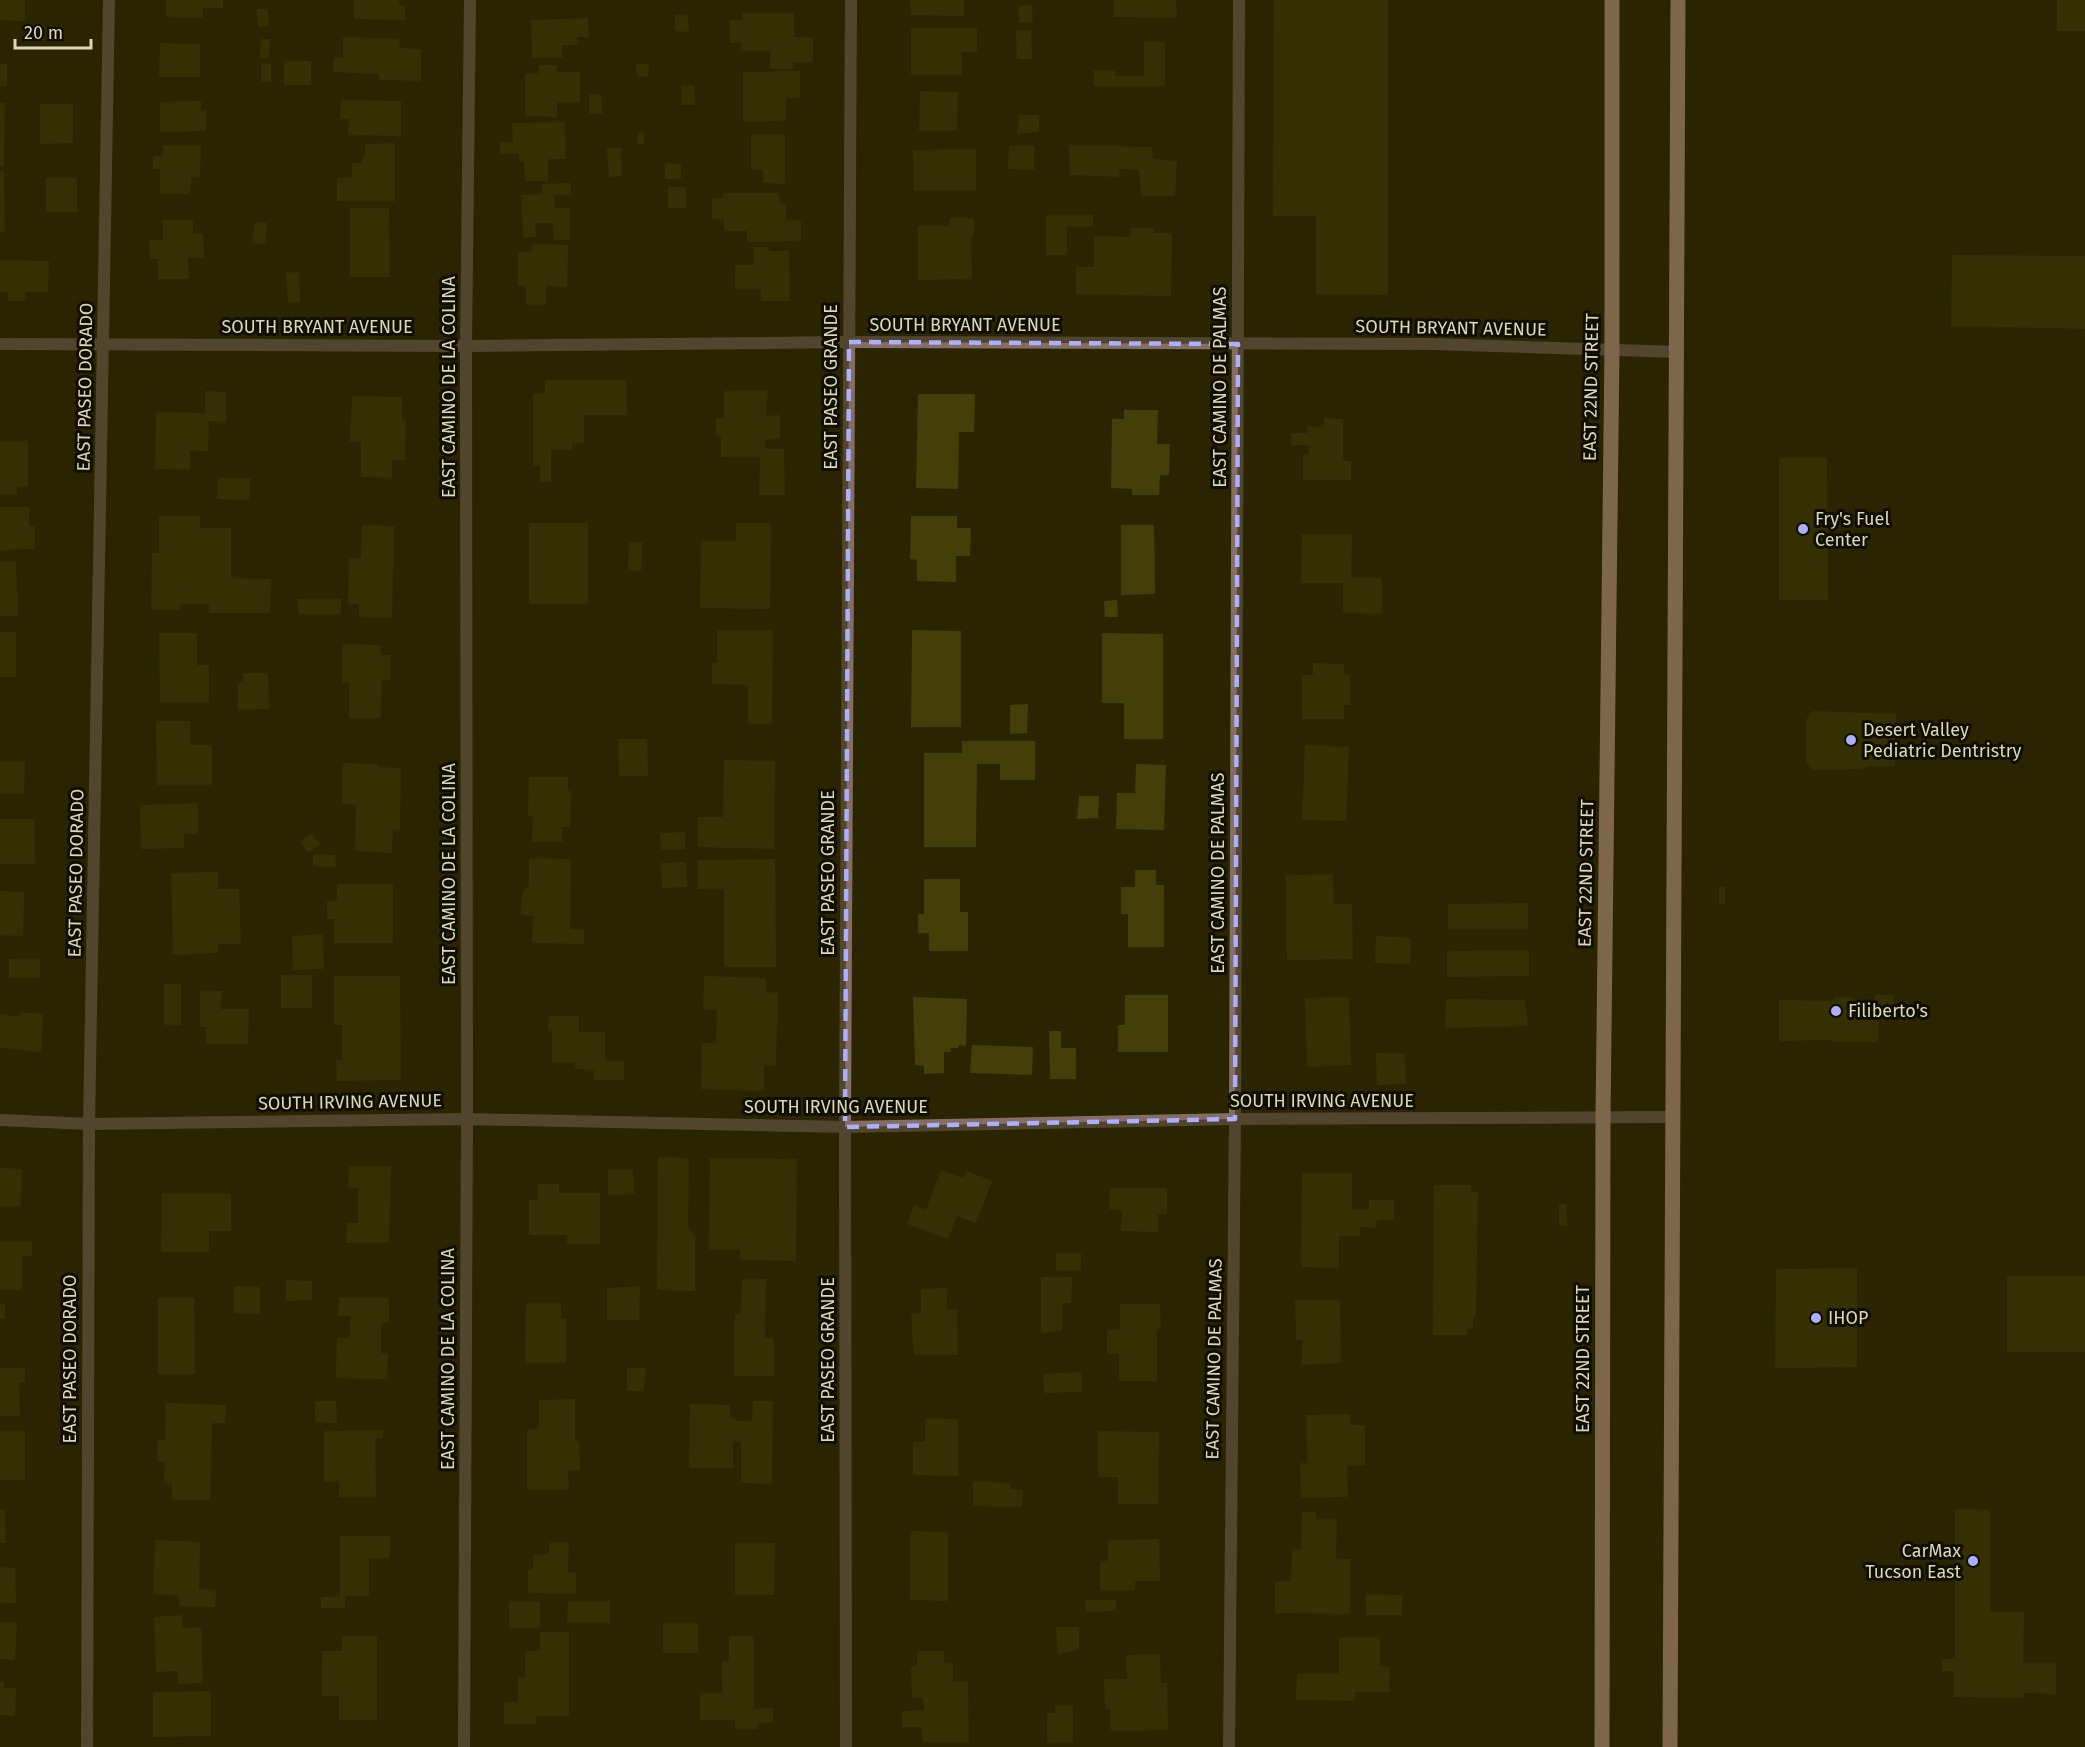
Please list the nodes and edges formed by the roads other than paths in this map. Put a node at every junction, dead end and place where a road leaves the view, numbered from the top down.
1 (109, 0) edge
2 (470, 0) edge
3 (851, 0) edge
4 (1239, 0) edge
5 (1612, 0) edge
6 (1678, 0) edge
7 (849, 342) junction
8 (0, 345) edge
9 (104, 345) junction
10 (1238, 345) junction
11 (466, 346) junction
12 (1612, 349) junction
13 (1677, 352) junction
14 (1603, 1117) junction
15 (1672, 1117) junction
16 (467, 1119) junction
17 (1235, 1119) junction
18 (0, 1120) edge
19 (89, 1124) junction
20 (845, 1127) junction
21 (87, 1747) edge
22 (464, 1747) edge
23 (846, 1747) edge
24 (1229, 1747) edge
25 (1602, 1747) edge
26 (1670, 1747) edge

1 - 9 street, EAST PASEO DORADO
2 - 11 street, EAST CAMINO DE LA COLINA
3 - 7 street, EAST PASEO GRANDE
4 - 10 street, EAST CAMINO DE PALMAS
5 - 12 main road, EAST 22ND STREET
6 - 13 main road
7 - 10 street, SOUTH BRYANT AVENUE
7 - 11 street, SOUTH BRYANT AVENUE
7 - 20 street, EAST PASEO GRANDE
8 - 9 street, SOUTH BRYANT AVENUE
9 - 11 street, SOUTH BRYANT AVENUE
9 - 19 street, EAST PASEO DORADO
10 - 12 street, SOUTH BRYANT AVENUE
10 - 17 street, EAST CAMINO DE PALMAS
11 - 16 street, EAST CAMINO DE LA COLINA
12 - 13 street, SOUTH BRYANT AVENUE
12 - 14 main road, EAST 22ND STREET
13 - 15 main road
14 - 15 street, SOUTH IRVING AVENUE
14 - 17 street, SOUTH IRVING AVENUE
14 - 25 main road, EAST 22ND STREET
15 - 26 main road
16 - 19 street, SOUTH IRVING AVENUE
16 - 20 street, SOUTH IRVING AVENUE
16 - 22 street, EAST CAMINO DE LA COLINA
17 - 20 street, SOUTH IRVING AVENUE
17 - 24 street, EAST CAMINO DE PALMAS
18 - 19 street, SOUTH IRVING AVENUE
19 - 21 street, EAST PASEO DORADO
20 - 23 street, EAST PASEO GRANDE

